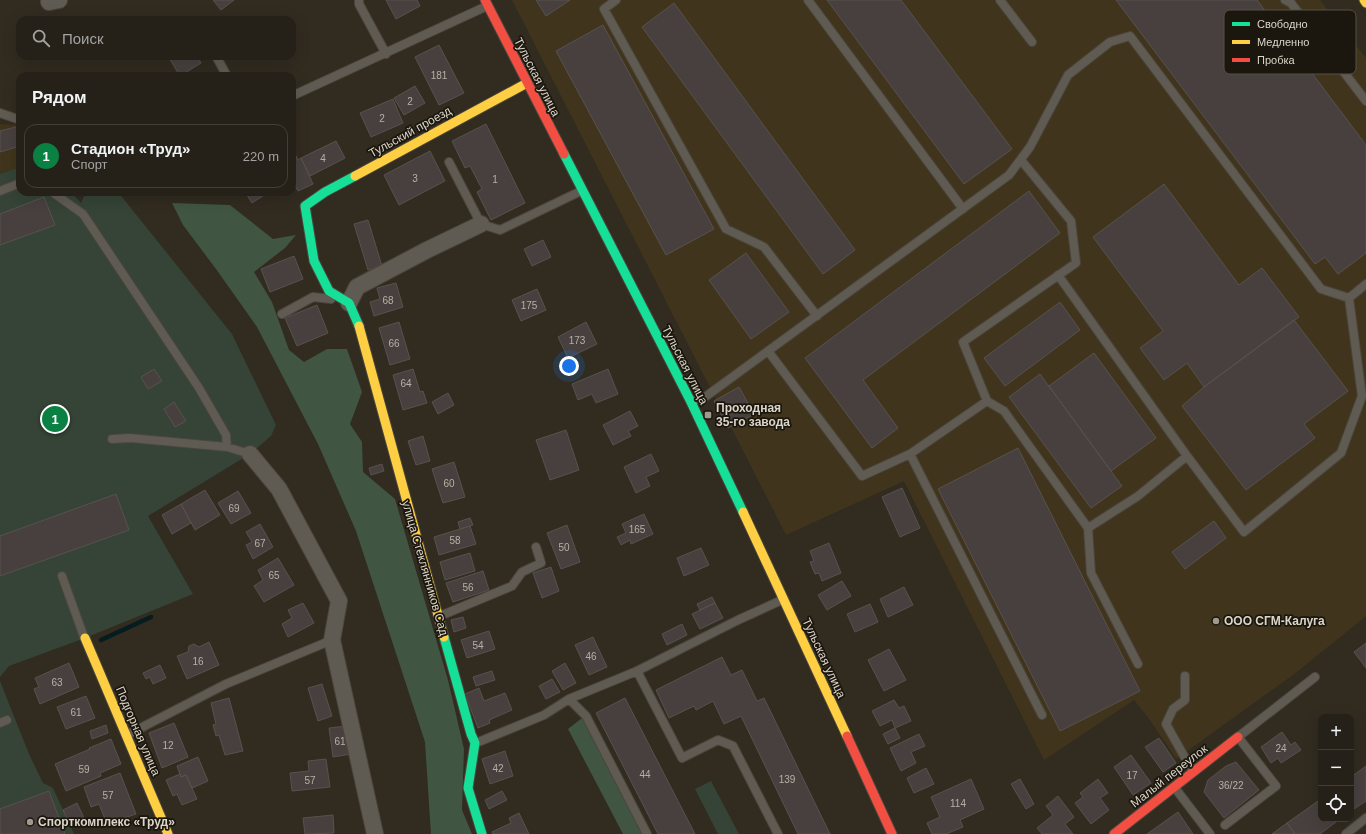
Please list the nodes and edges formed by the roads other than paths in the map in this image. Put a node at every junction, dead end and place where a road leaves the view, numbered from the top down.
1 (359, 0) edge
2 (616, 0) edge
3 (808, 0) edge
4 (1000, 0) edge
5 (1285, 0) edge
6 (1364, 0) edge
7 (486, 3) edge
8 (1366, 3) edge
9 (1296, 10) edge
10 (1032, 42) dead end
11 (386, 54) junction
12 (218, 60) edge
13 (226, 72) edge
14 (1345, 74) edge
15 (527, 83) junction
16 (296, 94) edge
17 (1366, 101) edge
18 (0, 113) edge
19 (16, 119) edge
20 (1021, 160) junction
21 (449, 162) dead end
22 (16, 185) edge
23 (0, 191) edge
24 (582, 191) junction
25 (58, 196) edge
26 (963, 209) junction
27 (481, 224) junction
28 (1058, 275) junction
29 (1366, 284) edge
30 (1349, 298) junction
31 (349, 302) junction
32 (282, 314) dead end
33 (817, 316) junction
34 (768, 351) junction
35 (987, 401) junction
36 (690, 402) junction
37 (112, 439) dead end
38 (227, 447) junction
39 (250, 454) joint
40 (910, 454) junction
41 (1187, 456) junction
42 (1088, 528) junction
43 (536, 547) dead end
44 (62, 576) dead end
45 (784, 599) junction
46 (439, 617) junction
47 (85, 638) joint
48 (332, 640) junction
49 (1138, 664) dead end
50 (637, 671) junction
51 (1185, 676) dead end
52 (1315, 677) dead end
53 (569, 699) junction
54 (1042, 715) dead end
55 (127, 736) junction
56 (1238, 738) junction
57 (475, 743) junction
58 (1193, 773) junction
59 (1175, 787) junction
60 (1366, 818) edge
61 (1225, 825) dead end
62 (168, 834) edge
63 (375, 834) edge
64 (482, 834) edge
65 (647, 834) edge
66 (778, 834) edge
67 (892, 834) edge
68 (1114, 834) edge
69 (1210, 834) edge
70 (1346, 834) edge

1 - 11 lane
2 - 33 lane
3 - 26 lane
4 - 10 lane
5 - 9 lane
6 - 8 street
7 - 11 lane
7 - 15 street, Тульская улица
11 - 16 lane
12 - 13 lane
14 - 17 lane
15 - 24 street, Тульская улица
15 - 31 street, Тульский проезд
18 - 19 lane
20 - 26 lane
20 - 28 lane
20 - 30 lane
21 - 27 lane
22 - 23 lane
24 - 27 lane
24 - 36 street, Тульская улица
25 - 38 lane
26 - 33 lane
27 - 31 street
28 - 35 lane
28 - 41 lane
29 - 30 lane
30 - 41 lane
31 - 32 lane
31 - 46 street, улица Стеклянников Сад
33 - 34 lane
34 - 36 lane
34 - 40 lane
35 - 40 lane
35 - 42 lane
36 - 45 street, Тульская улица
37 - 38 lane
38 - 39 lane
39 - 48 street
40 - 54 lane
41 - 42 lane
42 - 49 lane
43 - 46 lane
44 - 47 lane
45 - 50 lane
45 - 67 street, Тульская улица
46 - 57 street, улица Стеклянников Сад
47 - 55 street, Подгорная улица
48 - 55 lane
48 - 63 street
50 - 53 lane
50 - 66 lane
51 - 58 lane
52 - 56 lane
53 - 57 lane
53 - 65 lane
55 - 62 street, Подгорная улица
56 - 58 street, Малый переулок
56 - 61 lane
57 - 64 street, улица Стеклянников Сад
58 - 59 street, Малый переулок
59 - 68 street, Малый переулок
59 - 69 lane
60 - 70 lane

